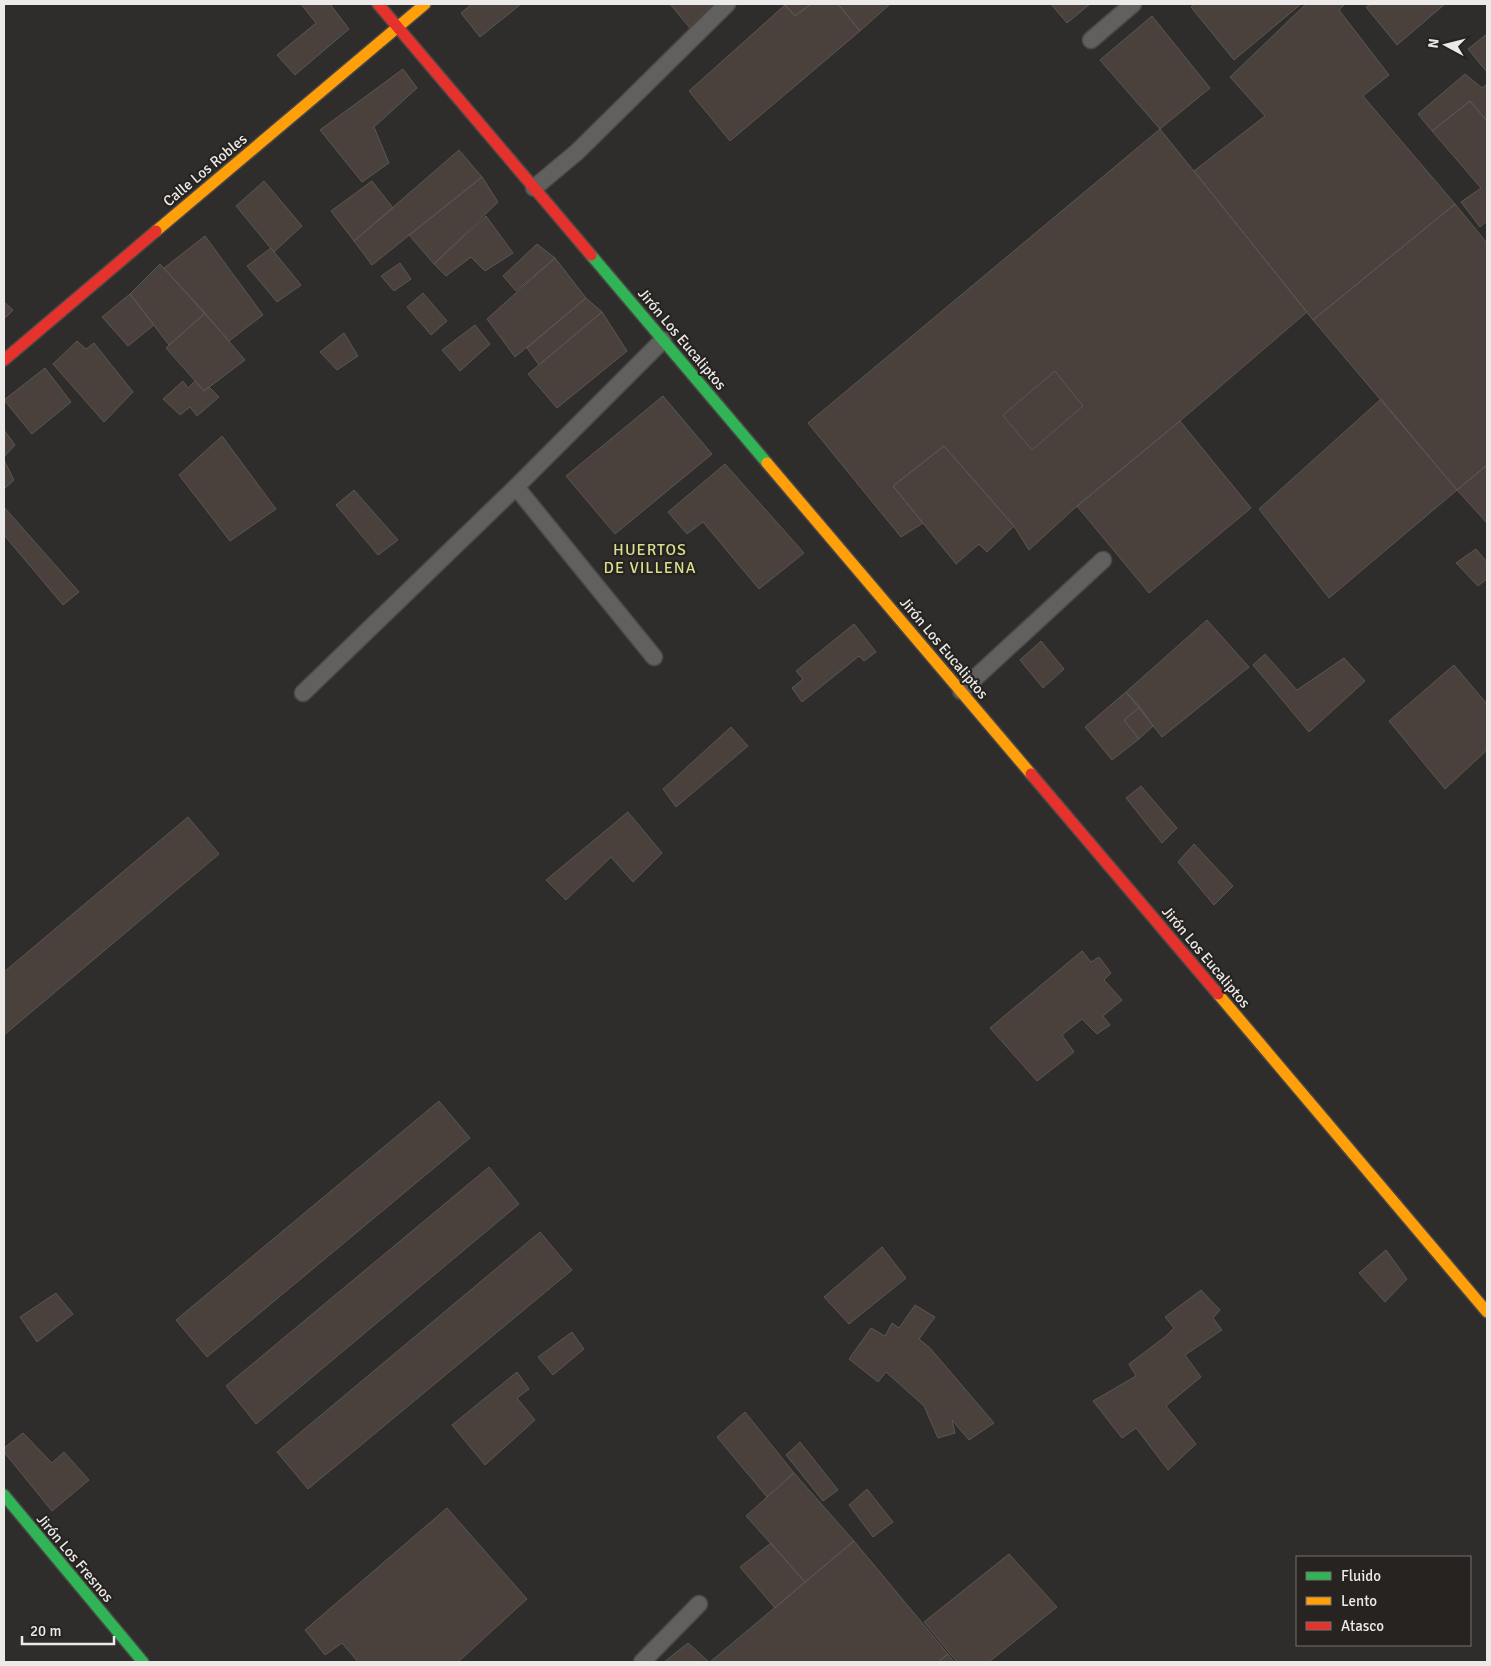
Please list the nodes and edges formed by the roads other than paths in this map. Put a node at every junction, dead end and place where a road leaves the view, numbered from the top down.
1 (378, 4) edge
2 (425, 4) edge
3 (727, 4) edge
4 (1133, 4) edge
5 (398, 27) junction
6 (1091, 40) dead end
7 (534, 188) junction
8 (663, 340) junction
9 (4, 360) edge
10 (516, 487) junction
11 (1103, 560) dead end
12 (654, 657) dead end
13 (961, 691) junction
14 (303, 693) dead end
15 (1487, 1312) edge
16 (4, 1495) edge
17 (699, 1604) dead end
18 (143, 1662) edge
19 (642, 1662) edge

1 - 5 street, Jirón Los Eucaliptos
2 - 5 street, Calle Los Robles
3 - 7 lane
4 - 6 lane
5 - 7 street, Jirón Los Eucaliptos
5 - 9 street, Calle Los Robles
7 - 8 street, Jirón Los Eucaliptos
8 - 10 lane
8 - 13 street, Jirón Los Eucaliptos
10 - 12 lane
10 - 14 lane
11 - 13 lane
13 - 15 street, Jirón Los Eucaliptos
16 - 18 street, Jirón Los Fresnos
17 - 19 lane

